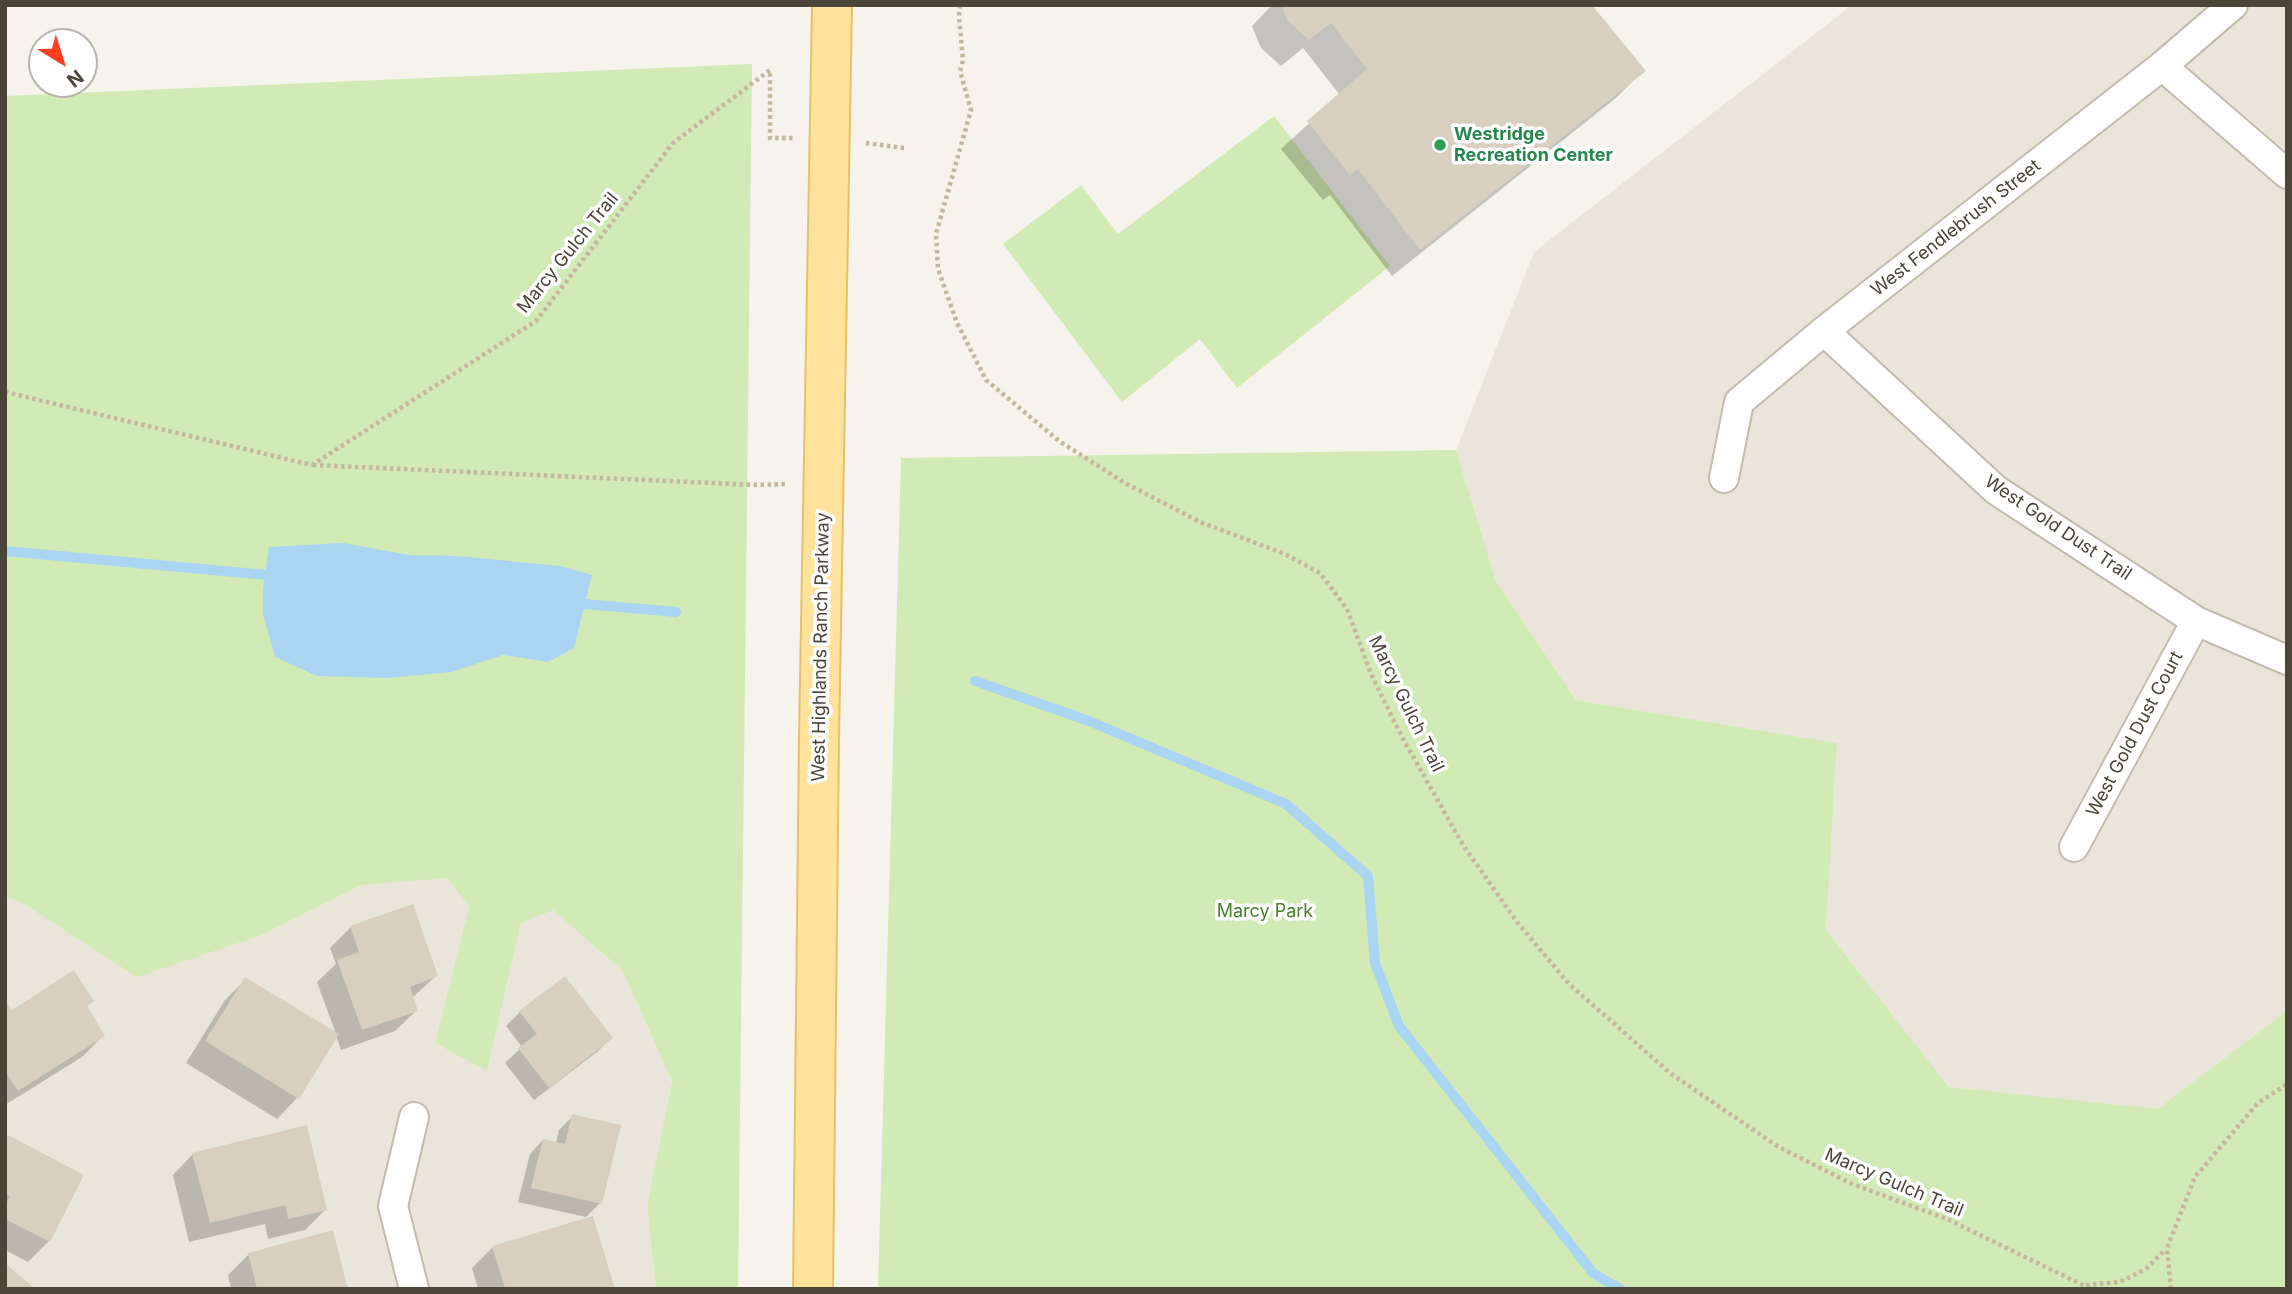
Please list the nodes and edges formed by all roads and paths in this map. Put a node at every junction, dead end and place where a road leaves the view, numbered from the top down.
1 (832, 5) edge
2 (960, 5) edge
3 (2234, 5) edge
4 (2162, 66) junction
5 (754, 79) dead end
6 (2287, 174) edge
7 (1824, 331) junction
8 (5, 392) edge
9 (312, 466) junction
10 (1724, 478) dead end
11 (824, 482) junction
12 (2196, 621) junction
13 (2287, 660) edge
14 (2074, 847) dead end
15 (2287, 1084) edge
16 (414, 1117) dead end
17 (2167, 1248) junction
18 (2089, 1287) edge
19 (414, 1289) edge
20 (813, 1289) edge
21 (2171, 1289) edge

1 - 11 main road, West Highlands Ranch Parkway
2 - 18 path, Marcy Gulch Trail
3 - 4 street, West Fendlebrush Street
4 - 6 street
4 - 7 street, West Fendlebrush Street
5 - 9 path, Marcy Gulch Trail
7 - 10 street, West Fendlebrush Street
7 - 12 street, West Gold Dust Trail
8 - 9 path
9 - 11 path
11 - 20 main road, West Highlands Ranch Parkway
12 - 13 street, West Gold Dust Trail
12 - 14 street, West Gold Dust Court
15 - 17 path
16 - 19 street
17 - 18 path
17 - 21 path

